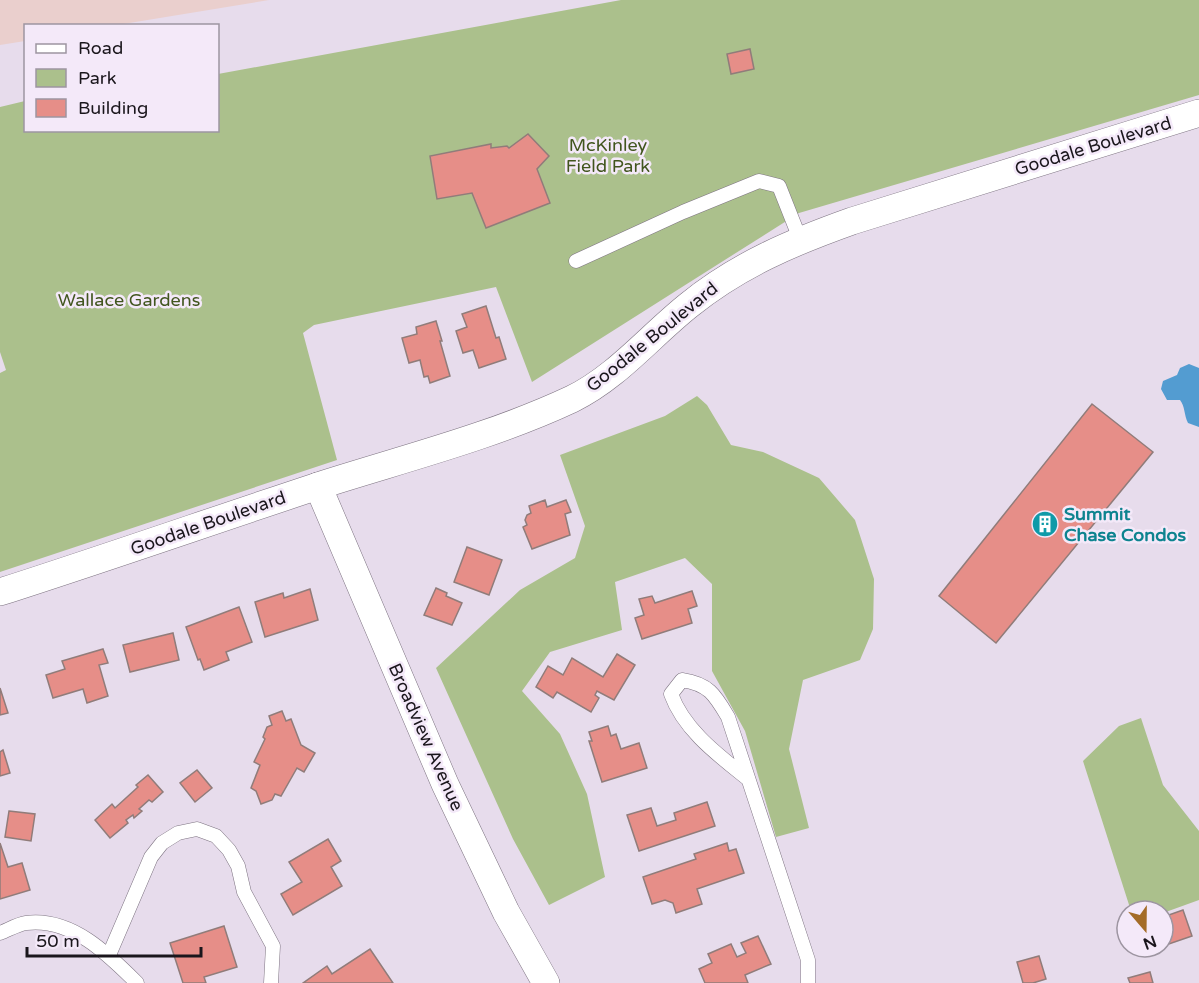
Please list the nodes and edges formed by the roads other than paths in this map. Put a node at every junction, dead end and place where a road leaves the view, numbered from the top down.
1 (1199, 113) edge
2 (800, 239) junction
3 (576, 261) dead end
4 (318, 486) junction
5 (0, 592) edge
6 (748, 779) junction
7 (0, 933) edge
8 (109, 955) junction
9 (137, 983) edge
10 (271, 983) edge
11 (546, 983) edge
12 (808, 983) edge

1 - 2 street, Goodale Boulevard
2 - 3 lane
2 - 4 street, Goodale Boulevard
4 - 5 street, Goodale Boulevard
4 - 11 street, Broadview Avenue
6 - 6 lane
6 - 12 lane
7 - 8 lane
8 - 9 lane
8 - 10 lane

